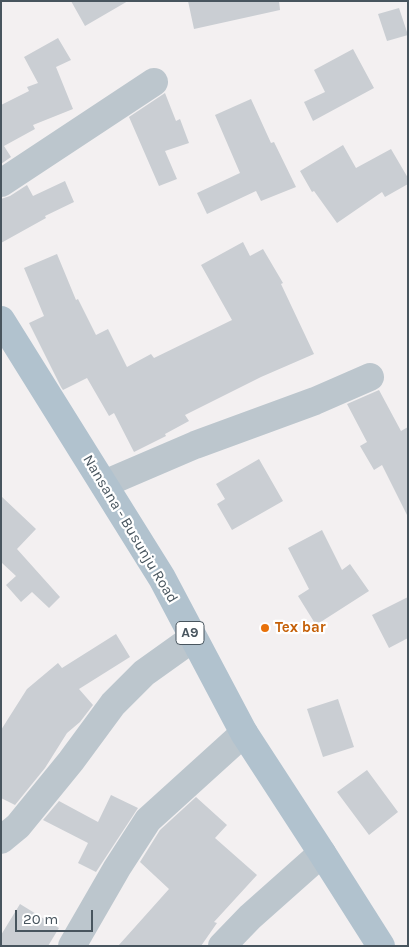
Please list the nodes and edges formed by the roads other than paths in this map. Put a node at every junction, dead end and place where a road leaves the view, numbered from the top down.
1 (154, 82) dead end
2 (1, 183) edge
3 (1, 320) edge
4 (370, 377) dead end
5 (104, 484) junction
6 (193, 638) junction
7 (244, 733) junction
8 (1, 840) edge
9 (322, 853) junction
10 (72, 946) edge
11 (222, 946) edge
12 (381, 946) edge

1 - 2 street
3 - 5 main road, Nansana - Busunju Road / A9
4 - 5 street
5 - 6 main road, Nansana - Busunju Road / A9
6 - 7 main road, Nansana - Busunju Road / A9
6 - 8 street
7 - 9 main road, Nansana - Busunju Road / A9
7 - 10 street
9 - 11 street
9 - 12 main road, Nansana - Busunju Road / A9

